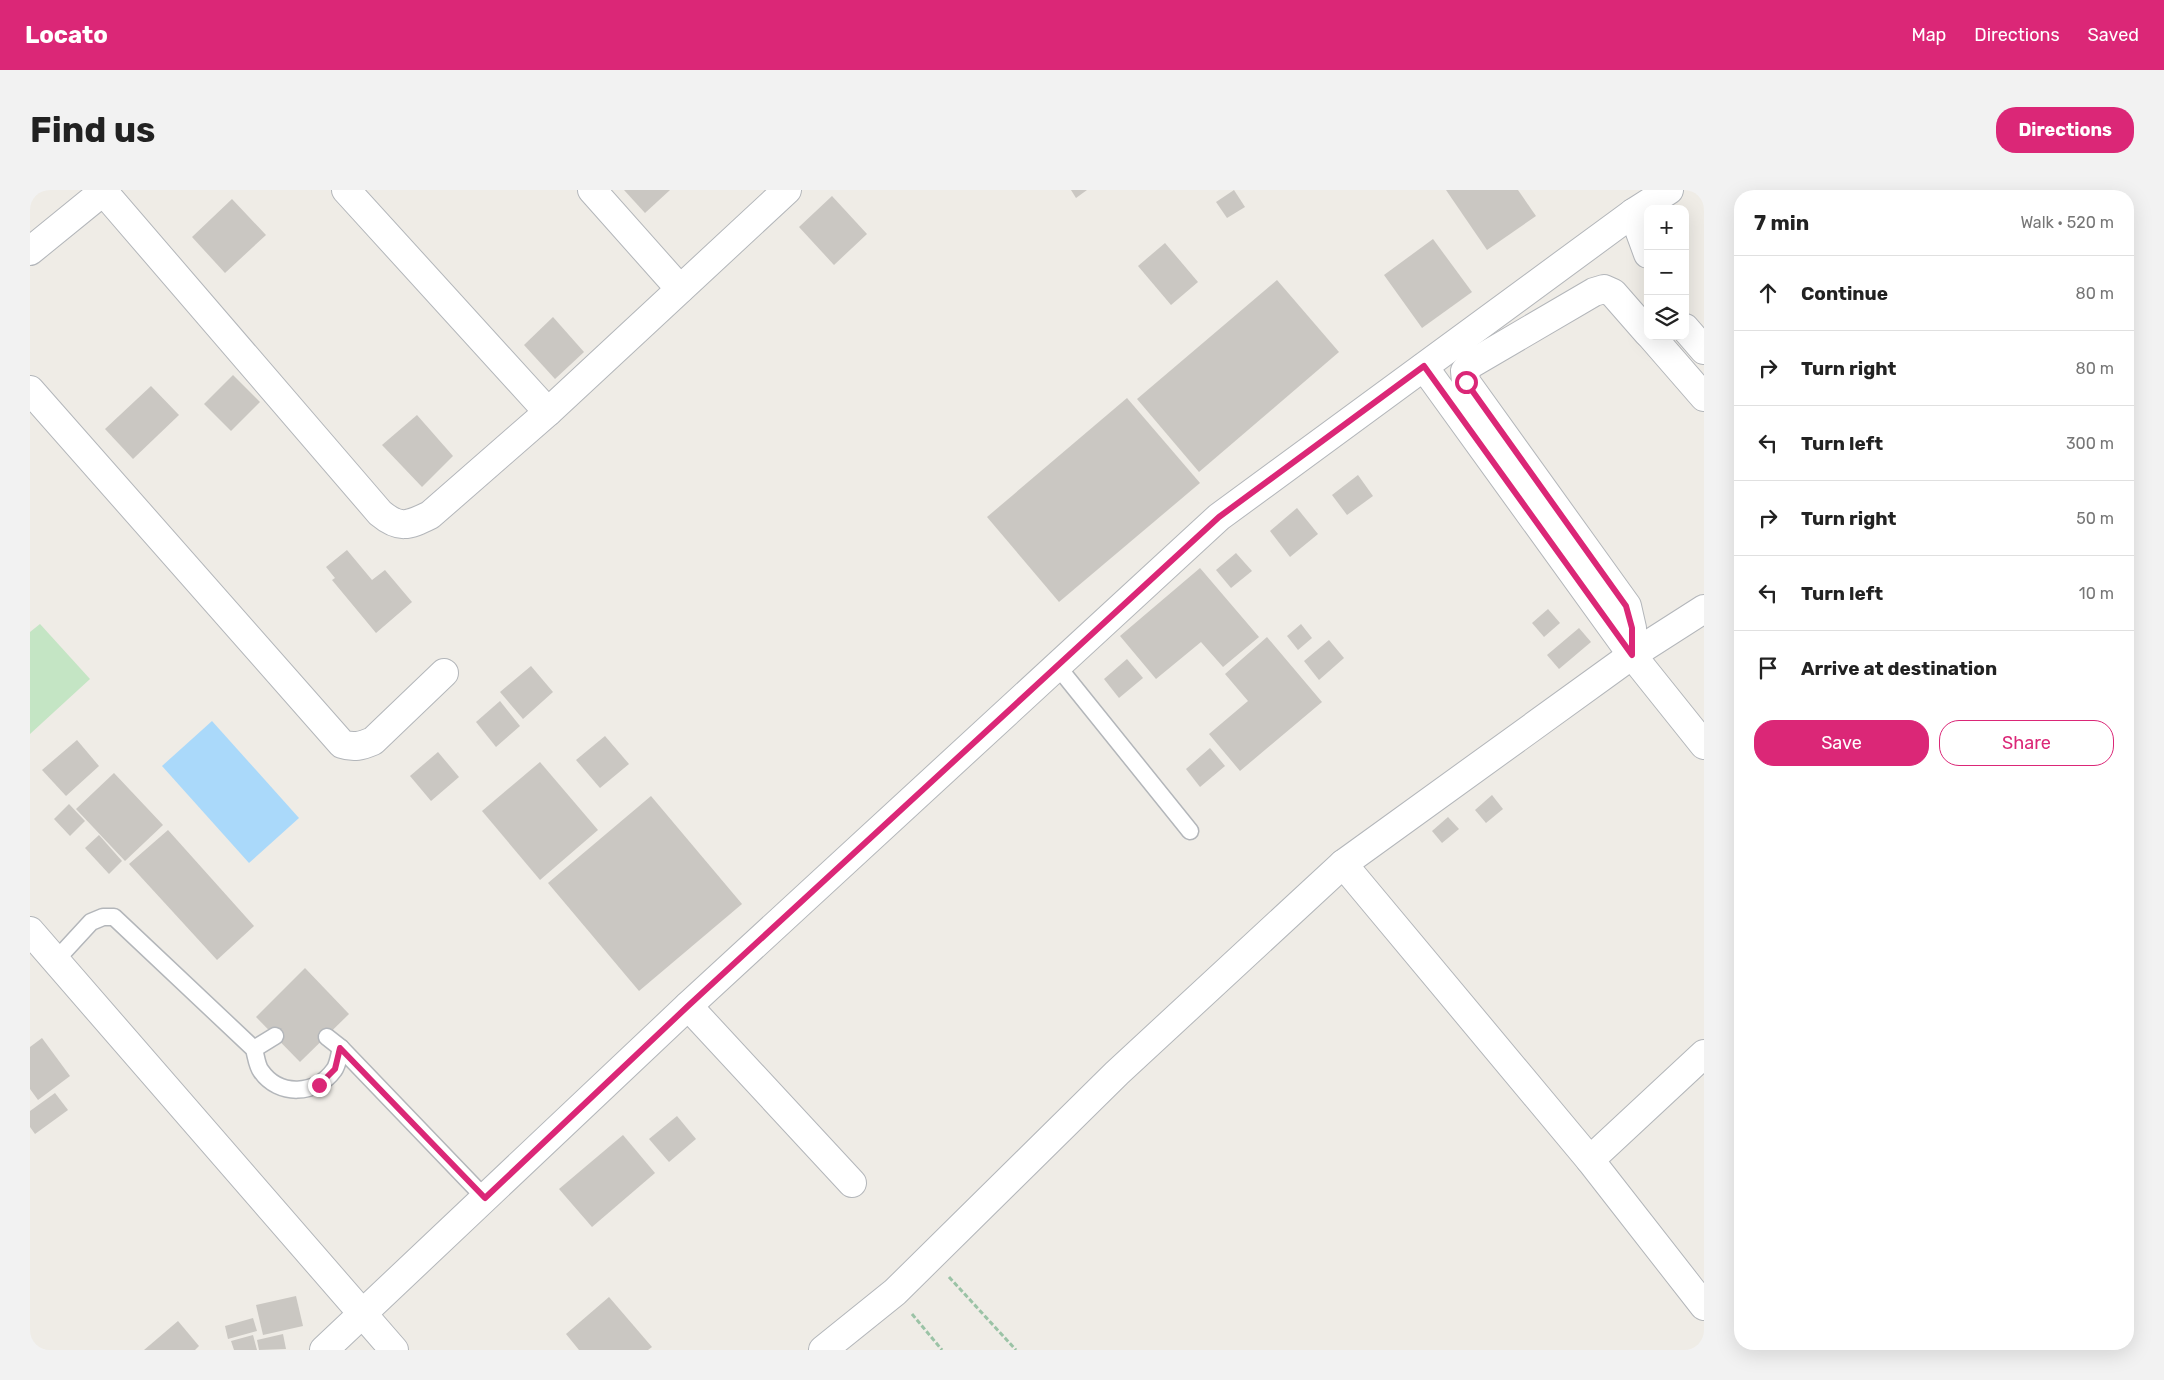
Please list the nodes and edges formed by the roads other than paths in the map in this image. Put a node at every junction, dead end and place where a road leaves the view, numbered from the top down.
1 (346, 190) edge
2 (592, 190) edge
3 (787, 190) edge
4 (1670, 190) edge
5 (104, 191) edge
6 (1633, 213) junction
7 (1647, 250) edge
8 (30, 251) edge
9 (680, 289) junction
10 (1644, 328) edge
11 (1689, 333) edge
12 (1654, 340) edge
13 (1704, 350) edge
14 (1424, 366) junction
15 (30, 390) edge
16 (1704, 397) edge
17 (548, 412) junction
18 (1704, 609) edge
19 (1632, 655) junction
20 (1058, 666) junction
21 (444, 673) dead end
22 (1704, 745) edge
23 (1190, 830) dead end
24 (1343, 864) junction
25 (30, 930) edge
26 (56, 960) junction
27 (688, 1006) junction
28 (274, 1036) dead end
29 (327, 1037) dead end
30 (340, 1048) junction
31 (254, 1049) junction
32 (1704, 1054) edge
33 (1590, 1160) junction
34 (852, 1183) dead end
35 (485, 1198) junction
36 (1704, 1306) edge
37 (363, 1314) junction
38 (324, 1350) edge
39 (394, 1350) edge
40 (823, 1350) edge

1 - 17 street
2 - 9 street
3 - 9 street
4 - 6 street
5 - 8 street
5 - 17 street
6 - 7 street
6 - 14 street
9 - 17 street
10 - 19 street
11 - 13 street
12 - 16 street
14 - 19 street
14 - 20 street
15 - 21 street
18 - 19 street
19 - 22 street
19 - 24 street
20 - 23 lane
20 - 27 street
24 - 33 street
24 - 40 street
25 - 26 street
26 - 31 lane
26 - 37 street
27 - 34 street
27 - 35 street
28 - 31 lane
29 - 30 lane
30 - 31 lane
30 - 35 lane
32 - 33 street
33 - 36 street
35 - 37 street
37 - 38 street
37 - 39 street

